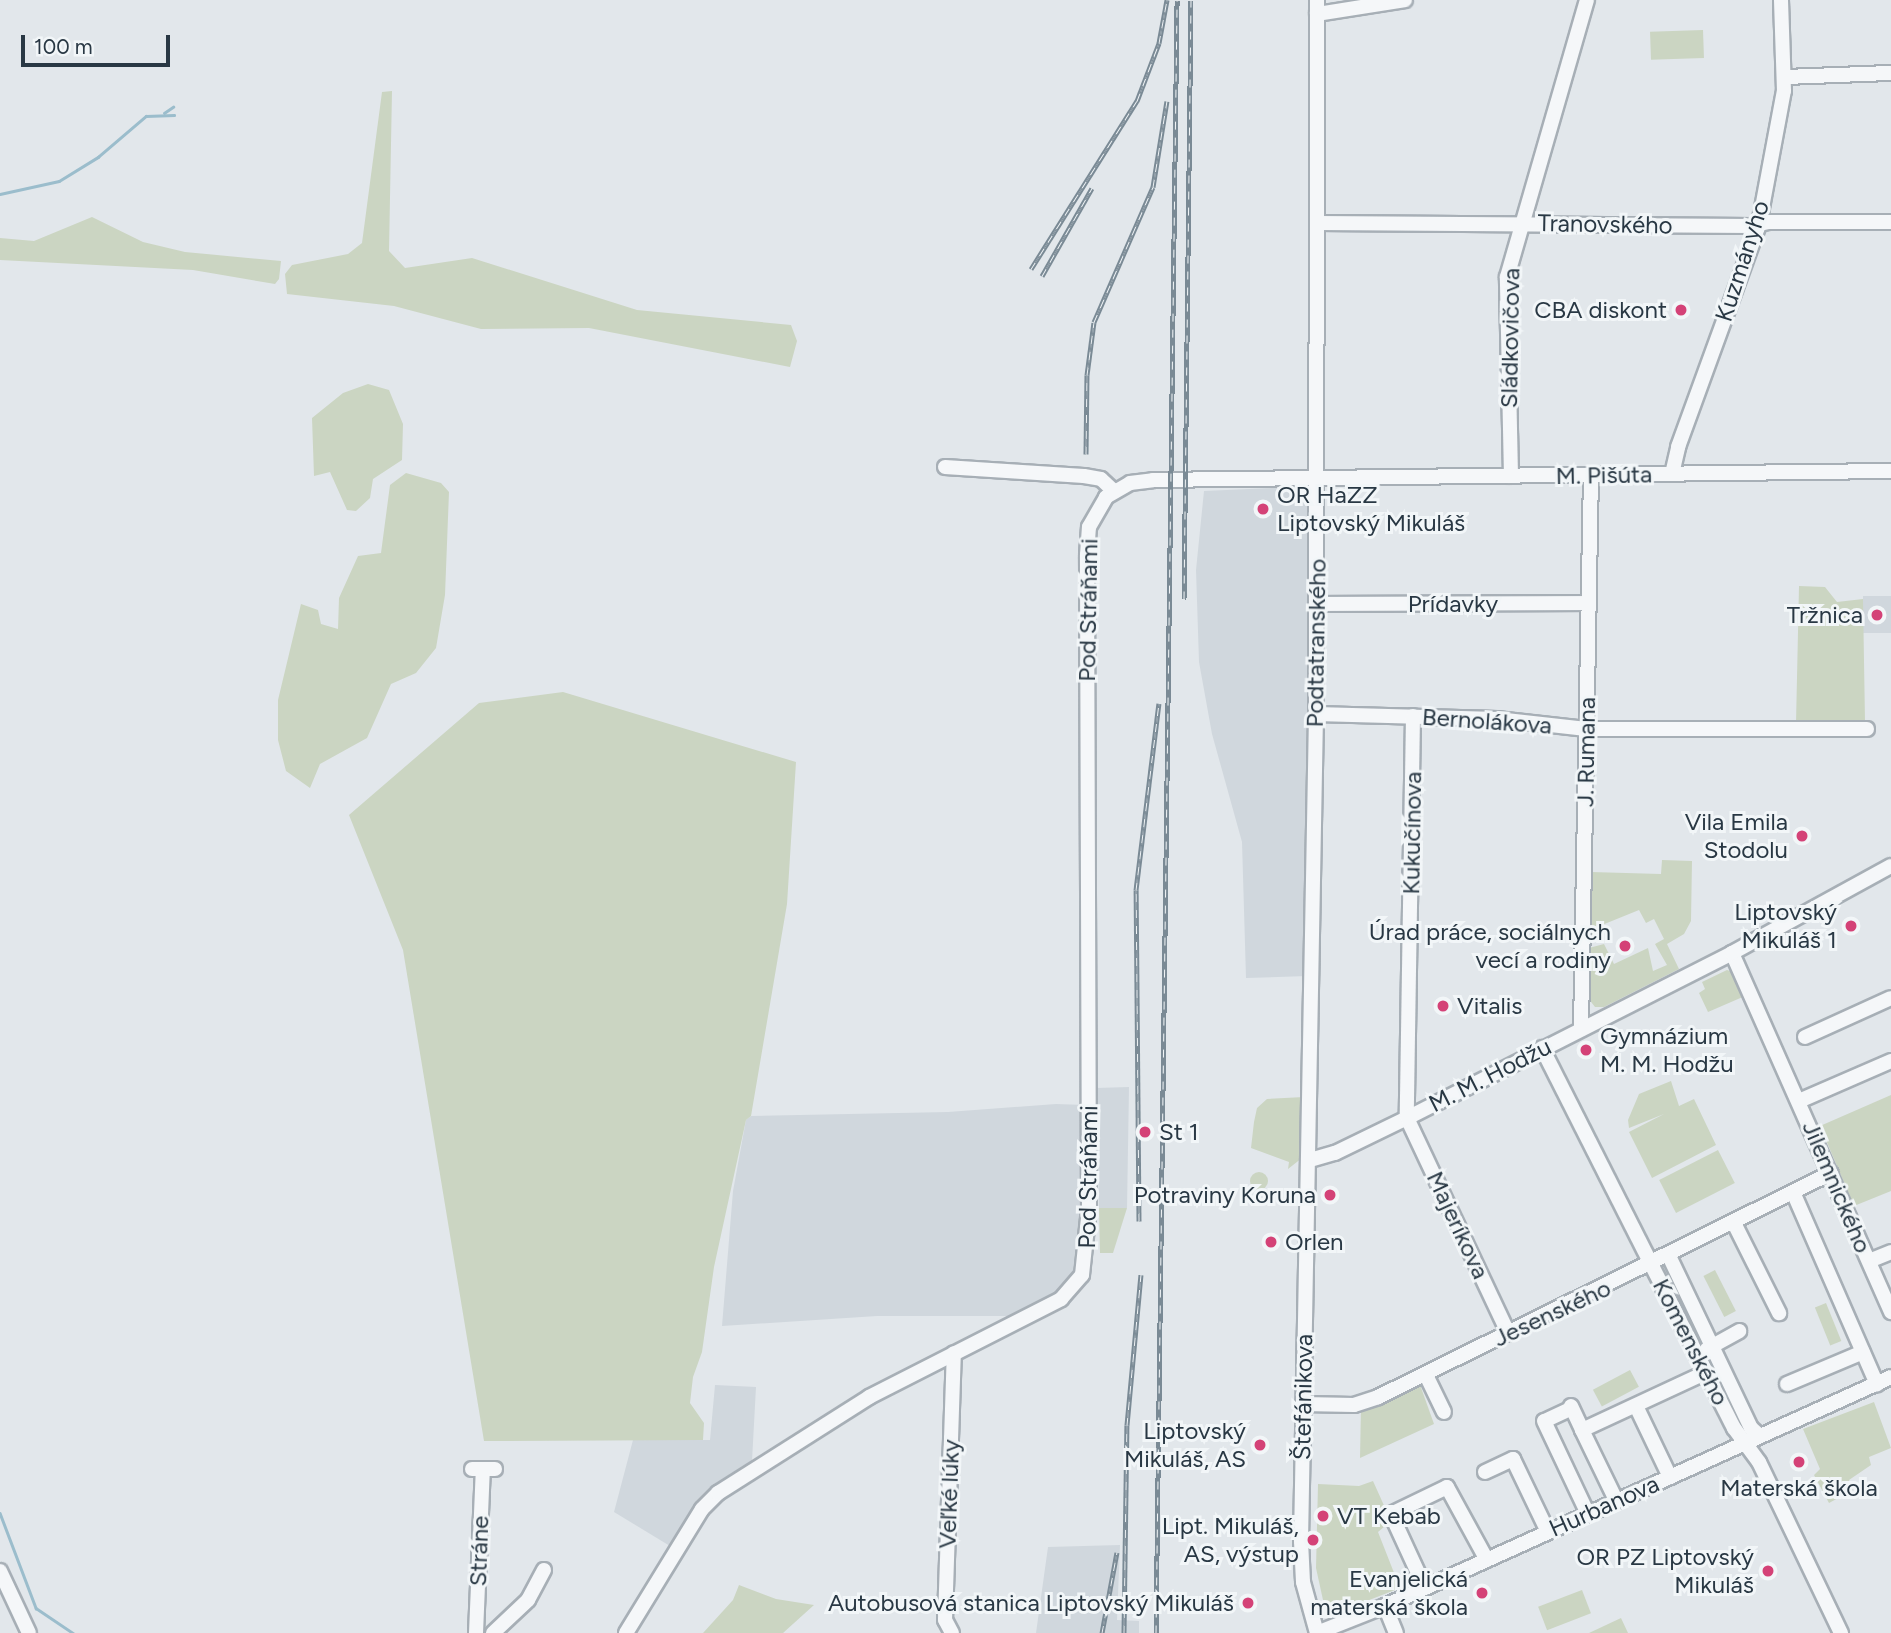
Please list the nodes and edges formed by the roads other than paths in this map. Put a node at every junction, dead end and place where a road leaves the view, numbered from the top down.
1 (1405, 0) edge
2 (1587, 0) edge
3 (1781, 0) edge
4 (1317, 7) edge
5 (1891, 73) edge
6 (1785, 77) junction
7 (1522, 222) junction
8 (1891, 222) edge
9 (1318, 223) junction
10 (1759, 224) junction
11 (945, 467) dead end
12 (1891, 471) edge
13 (1672, 474) junction
14 (1591, 475) junction
15 (1511, 476) junction
16 (1318, 478) junction
17 (1114, 491) junction
18 (1589, 603) junction
19 (1317, 604) junction
20 (1315, 714) junction
21 (1413, 716) junction
22 (1586, 729) junction
23 (1867, 729) dead end
24 (1891, 866) edge
25 (1732, 953) junction
26 (1891, 998) edge
27 (1581, 1029) junction
28 (1805, 1037) dead end
29 (1542, 1048) junction
30 (1891, 1060) edge
31 (1799, 1101) junction
32 (1407, 1118) junction
33 (1310, 1160) junction
34 (1830, 1173) junction
35 (1793, 1192) junction
36 (1734, 1223) junction
37 (1891, 1252) edge
38 (1669, 1256) junction
39 (1869, 1261) junction
40 (1651, 1265) junction
41 (1891, 1312) edge
42 (1779, 1313) dead end
43 (1740, 1331) dead end
44 (1508, 1333) junction
45 (1714, 1345) junction
46 (1863, 1352) junction
47 (954, 1353) junction
48 (1697, 1353) junction
49 (1707, 1373) junction
50 (1426, 1375) junction
51 (1884, 1381) edge
52 (1787, 1384) dead end
53 (1303, 1404) junction
54 (1636, 1406) junction
55 (1444, 1412) dead end
56 (1582, 1430) junction
57 (1753, 1438) junction
58 (483, 1469) dead end
59 (1485, 1472) dead end
60 (1670, 1477) junction
61 (1616, 1500) junction
62 (1588, 1514) junction
63 (1548, 1532) junction
64 (1487, 1560) junction
65 (0, 1570) edge
66 (544, 1570) dead end
67 (1425, 1588) junction
68 (1385, 1606) junction
69 (29, 1633) edge
70 (476, 1633) edge
71 (493, 1633) edge
72 (626, 1633) edge
73 (953, 1633) edge
74 (1317, 1633) edge
75 (1396, 1633) edge
76 (1841, 1633) edge

1 - 4 street
2 - 7 street, Sládkovičova
3 - 6 street, Kuzmányho
4 - 9 street, Podtatranského
5 - 6 street
6 - 10 street, Kuzmányho
7 - 9 street, Tranovského
7 - 10 street, Tranovského
7 - 15 street, Sládkovičova
8 - 10 street, Tranovského
9 - 16 street, Podtatranského
10 - 13 street, Kuzmányho
11 - 17 street
12 - 13 street, M. Pišúta
13 - 14 street, M. Pišúta
14 - 15 street, M. Pišúta
14 - 18 street, J. Rumana
15 - 16 street, M. Pišúta
16 - 17 street
16 - 19 street, Podtatranského
17 - 47 street, Pod Stráňami
18 - 19 street, Prídavky
18 - 22 street, J. Rumana
19 - 20 street, Podtatranského
20 - 21 street, Bernolákova
20 - 33 street, Podtatranského
21 - 22 street, Bernolákova
21 - 32 street, Kukučínova
22 - 23 street, Bernolákova
22 - 27 street, J. Rumana
24 - 25 street, M. M. Hodžu
25 - 27 street, M. M. Hodžu
25 - 31 street, Jilemnického
26 - 28 street
27 - 29 street, M. M. Hodžu
29 - 32 street, M. M. Hodžu
29 - 40 street, Komenského
30 - 31 street, Jilemnického
31 - 34 street, Jilemnického
32 - 33 street, M. M. Hodžu
32 - 44 street, Majeríkova
33 - 53 street, Štefánikova
34 - 35 street, Jesenského
34 - 39 street, Jilemnického
35 - 36 street, Jesenského
35 - 46 street
36 - 38 street, Jesenského
36 - 42 street
37 - 39 street
38 - 40 street, Jesenského
38 - 45 street
39 - 41 street, Jilemnického
40 - 44 street, Jesenského
40 - 48 street, Komenského
43 - 45 street
44 - 50 street, Jesenského
45 - 48 street
45 - 57 street
46 - 51 street
46 - 52 street
47 - 72 street, Pod Stráňami
47 - 73 street, Veľké lúky
48 - 49 street, Komenského
49 - 54 street
49 - 57 street, Komenského
50 - 53 street, Jesenského
50 - 55 street
51 - 57 street, Hurbanova
53 - 74 street, Štefánikova
54 - 56 street
54 - 60 street
56 - 61 street
56 - 62 street
57 - 60 street, Hurbanova
57 - 76 street, Komenského
58 - 70 street, Stráne
59 - 63 street
60 - 61 street, Hurbanova
61 - 62 street, Hurbanova
62 - 63 street, Hurbanova
63 - 64 street, Hurbanova
64 - 67 street, Hurbanova
64 - 67 street
65 - 69 street
66 - 71 street, Stráne
67 - 68 street, Hurbanova
68 - 74 street, Hurbanova
68 - 75 street

